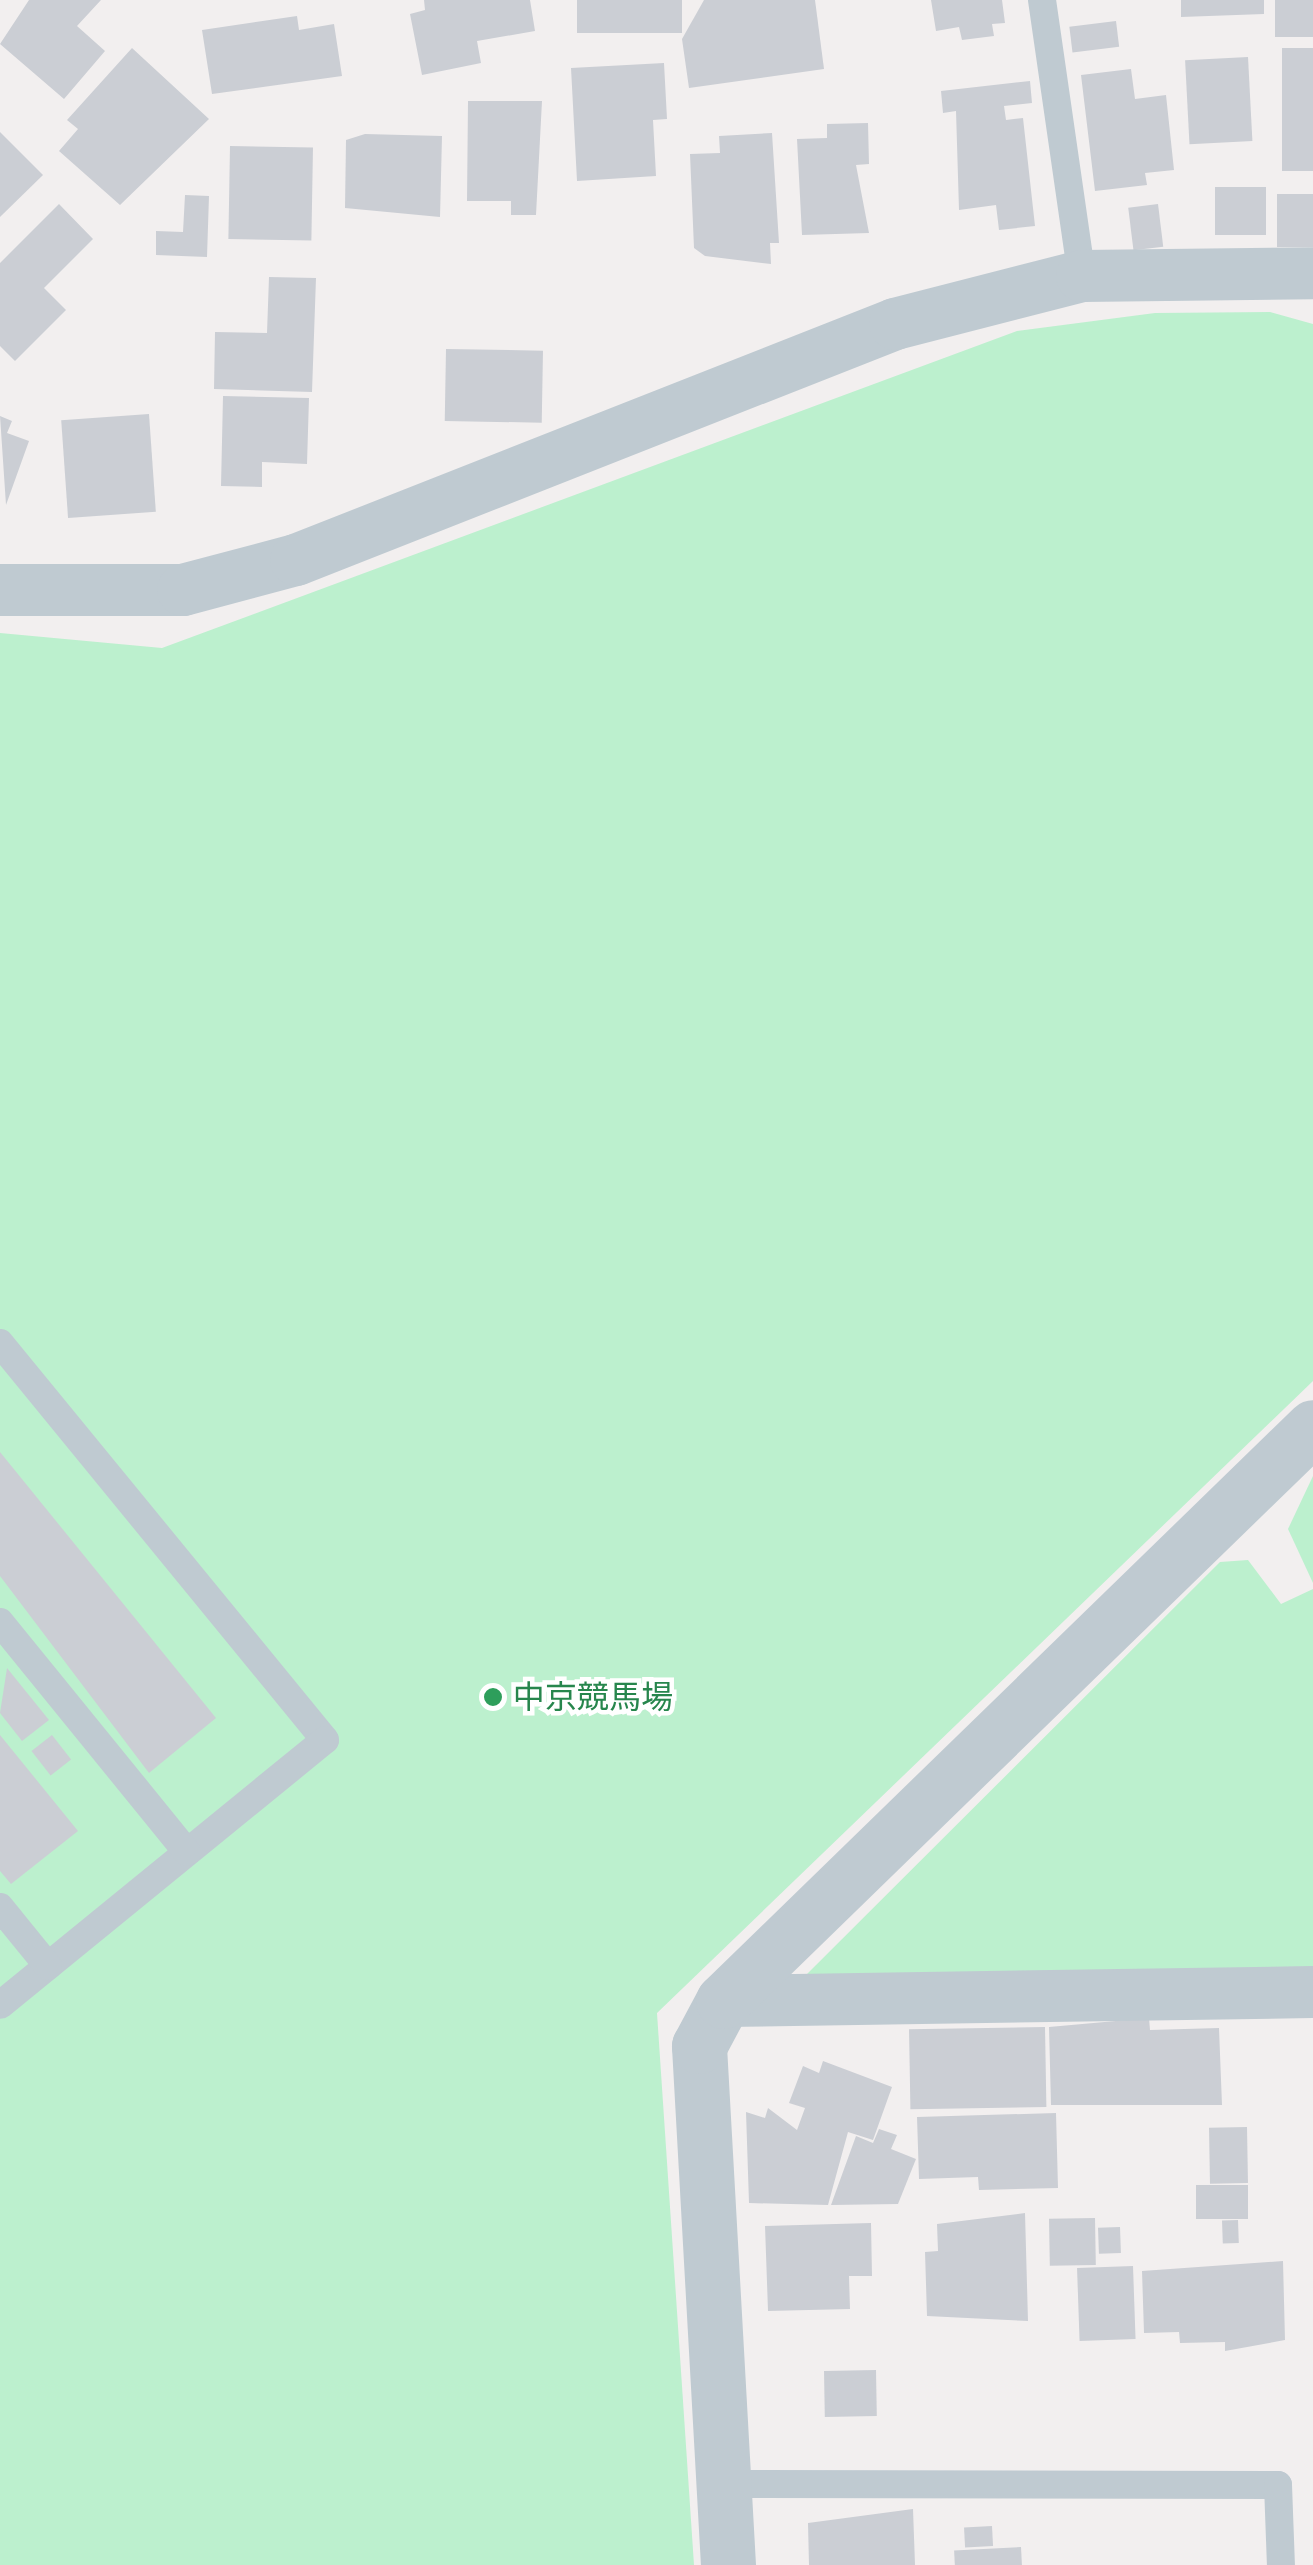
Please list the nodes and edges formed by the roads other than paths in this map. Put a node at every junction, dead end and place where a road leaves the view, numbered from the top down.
1 (1042, 0) edge
2 (1313, 273) edge
3 (1082, 276) junction
4 (0, 590) edge
5 (0, 1343) edge
6 (1313, 1427) edge
7 (0, 1622) edge
8 (187, 1852) junction
9 (0, 1907) edge
10 (48, 1966) junction
11 (1313, 1992) edge
12 (723, 2001) junction
13 (0, 2005) edge
14 (722, 2484) junction
15 (728, 2565) edge
16 (1280, 2565) edge

1 - 3 lane
2 - 3 street
3 - 4 street
5 - 8 lane
6 - 12 street
7 - 8 lane
8 - 10 lane
9 - 10 lane
10 - 13 lane
11 - 12 street
12 - 14 street
14 - 15 street
14 - 16 lane

